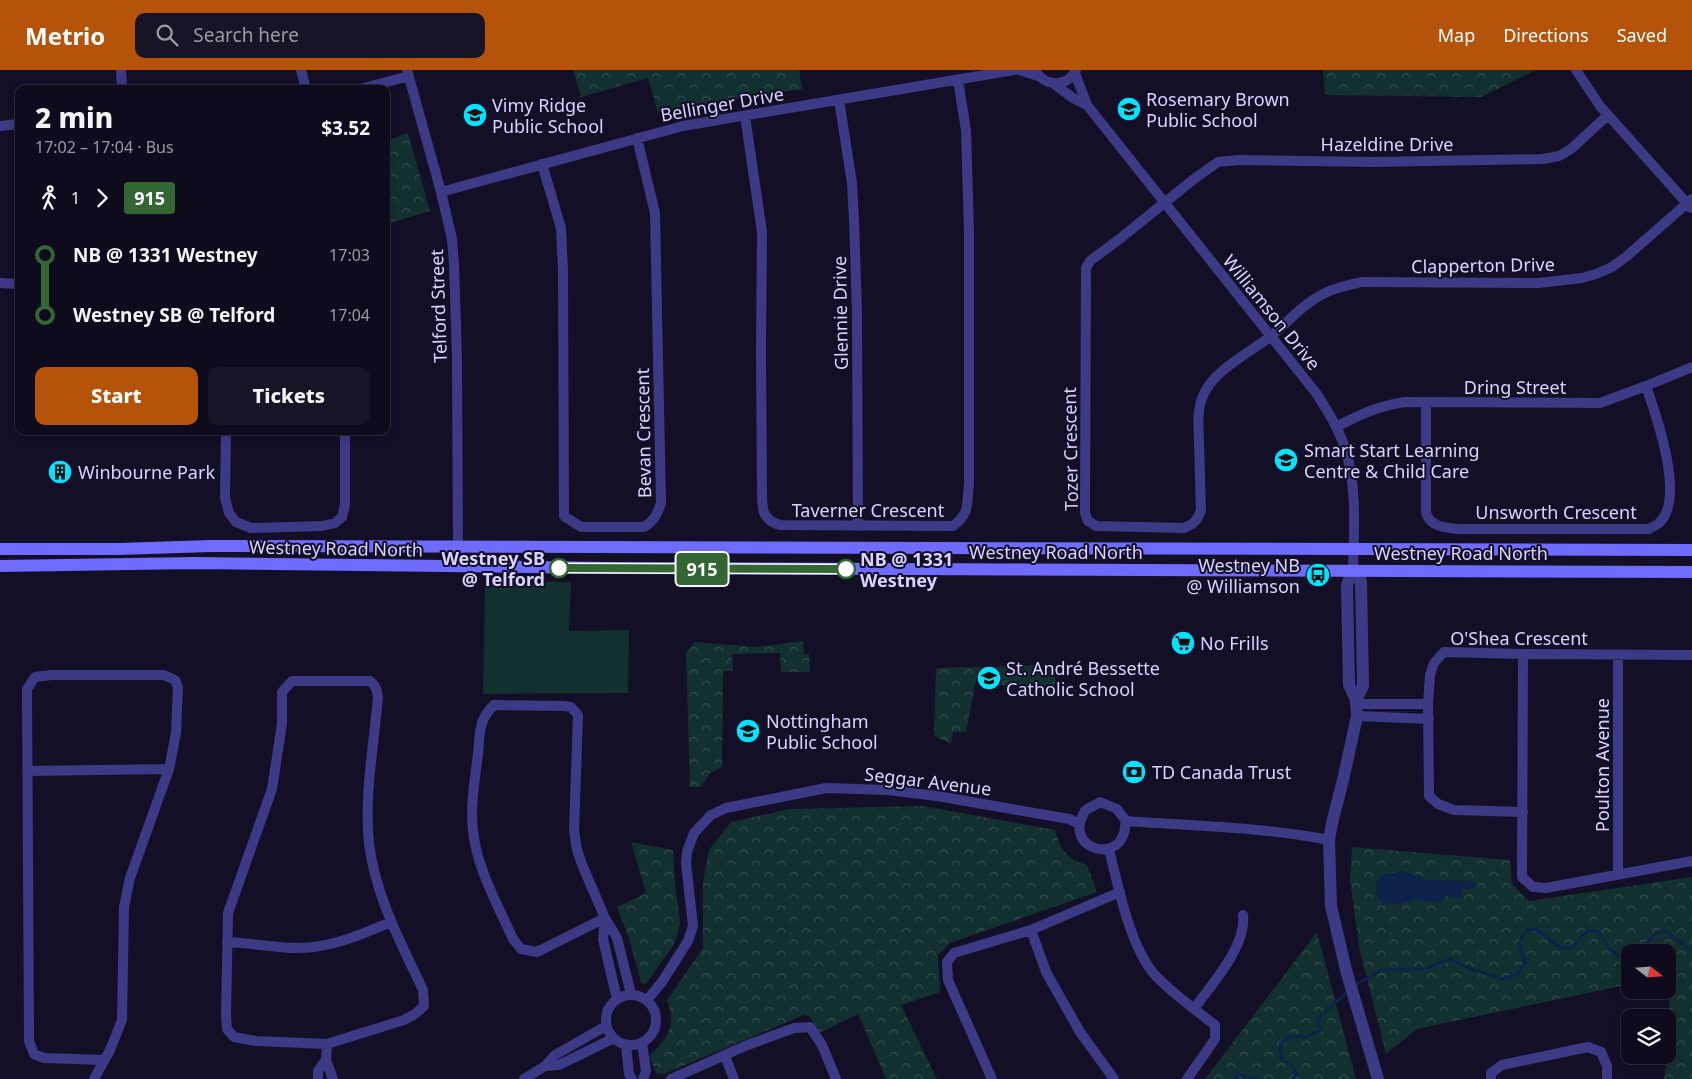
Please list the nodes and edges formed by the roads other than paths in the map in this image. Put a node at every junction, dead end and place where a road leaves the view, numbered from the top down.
1 (121, 70) edge
2 (301, 70) edge
3 (1014, 70) edge
4 (1020, 70) edge
5 (1576, 70) edge
6 (1075, 72) edge
7 (408, 73) edge
8 (1037, 73) edge
9 (958, 80) junction
10 (1054, 84) junction
11 (122, 85) edge
12 (305, 85) edge
13 (372, 85) edge
14 (839, 100) junction
15 (1087, 105) junction
16 (1608, 115) junction
17 (746, 116) junction
18 (15, 124) edge
19 (0, 126) edge
20 (637, 138) junction
21 (542, 164) junction
22 (441, 192) junction
23 (1690, 203) edge
24 (1164, 204) junction
25 (0, 283) edge
26 (15, 284) edge
27 (1270, 336) junction
28 (1692, 367) edge
29 (1646, 386) junction
30 (1426, 403) junction
31 (1336, 427) junction
32 (226, 435) edge
33 (345, 435) edge
34 (858, 526) junction
35 (458, 547) junction
36 (0, 549) edge
37 (1353, 550) junction
38 (1692, 550) edge
39 (0, 566) edge
40 (456, 567) junction
41 (1353, 570) junction
42 (1692, 572) edge
43 (1523, 654) junction
44 (1618, 655) junction
45 (1692, 655) edge
46 (1428, 704) junction
47 (1356, 707) junction
48 (1429, 718) junction
49 (169, 769) junction
50 (28, 771) junction
51 (1523, 812) junction
52 (1126, 822) junction
53 (1079, 824) junction
54 (1329, 840) junction
55 (1109, 849) junction
56 (1692, 861) edge
57 (1618, 874) junction
58 (1120, 892) junction
59 (1244, 916) dead end
60 (605, 918) junction
61 (391, 922) junction
62 (1031, 930) junction
63 (227, 942) junction
64 (631, 994) junction
65 (616, 999) junction
66 (648, 1000) junction
67 (1194, 1009) junction
68 (606, 1026) junction
69 (614, 1038) junction
70 (642, 1043) junction
71 (327, 1044) junction
72 (626, 1045) junction
73 (725, 1056) junction
74 (104, 1060) junction
75 (326, 1060) junction
76 (546, 1066) junction
77 (100, 1076) edge
78 (318, 1079) edge
79 (333, 1079) edge
80 (524, 1079) edge
81 (632, 1079) edge
82 (643, 1079) edge
83 (671, 1079) edge
84 (734, 1079) edge
85 (836, 1079) edge
86 (992, 1079) edge
87 (1114, 1079) edge
88 (1187, 1079) edge
89 (1378, 1079) edge
90 (1491, 1079) edge
91 (1607, 1079) edge

1 - 11 street
2 - 12 street
3 - 9 street, Bellinger Drive
4 - 8 street
5 - 16 street
6 - 10 street
6 - 15 street, Williamson Drive
7 - 13 street
7 - 22 street, Telford Street
8 - 10 street, Williamson Drive
9 - 14 street, Bellinger Drive
9 - 34 street, Taverner Crescent
10 - 15 street, Williamson Drive
14 - 17 street, Bellinger Drive
14 - 34 street, Glennie Drive
15 - 24 street, Williamson Drive
16 - 23 street
16 - 24 street, Hazeldine Drive
17 - 20 street, Bellinger Drive
17 - 34 street, Taverner Crescent
18 - 19 street
20 - 21 street, Bellinger Drive
20 - 21 street, Bevan Crescent
21 - 22 street, Bellinger Drive
22 - 35 street, Telford Street
23 - 27 street, Clapperton Drive
24 - 27 street, Williamson Drive
24 - 27 street, Tozer Crescent
25 - 26 street
27 - 31 street, Williamson Drive
28 - 29 street, Dring Street
29 - 30 street, Dring Street
29 - 30 street, Unsworth Crescent
30 - 31 street, Dring Street
31 - 37 street, Williamson Drive
32 - 33 street
35 - 36 main road, Westney Road North
35 - 37 main road, Westney Road North
35 - 40 street, Telford Street
37 - 38 main road, Westney Road North
37 - 41 street, Williamson Drive
39 - 40 main road, Westney Road North
40 - 41 main road, Westney Road North
41 - 42 main road, Westney Road North
41 - 47 street
43 - 44 street, O'Shea Crescent
43 - 46 street, O'Shea Crescent
43 - 51 street
44 - 45 street, O'Shea Crescent
44 - 57 street, Poulton Avenue
46 - 47 street
46 - 48 street, O'Shea Crescent
47 - 48 street
47 - 54 street
48 - 51 street, O'Shea Crescent
49 - 50 street
49 - 50 street
49 - 74 street
50 - 74 street
51 - 57 street
52 - 53 street
52 - 54 street
52 - 55 street
53 - 55 street
53 - 66 street, Seggar Avenue
54 - 89 street
55 - 58 street
56 - 57 street
58 - 62 street
58 - 67 street
59 - 67 street
60 - 60 street
60 - 64 street
60 - 65 street
61 - 63 street
61 - 63 street
61 - 71 street
62 - 86 street
62 - 87 street
63 - 71 street
64 - 65 street
64 - 66 street
65 - 68 street
66 - 70 street
67 - 88 street
68 - 69 street
68 - 76 street
69 - 72 street
69 - 76 street
70 - 72 street
70 - 82 street
71 - 75 street
72 - 81 street
73 - 83 street
73 - 84 street
73 - 85 street
74 - 77 street
75 - 78 street
75 - 79 street
76 - 80 street
90 - 91 street

